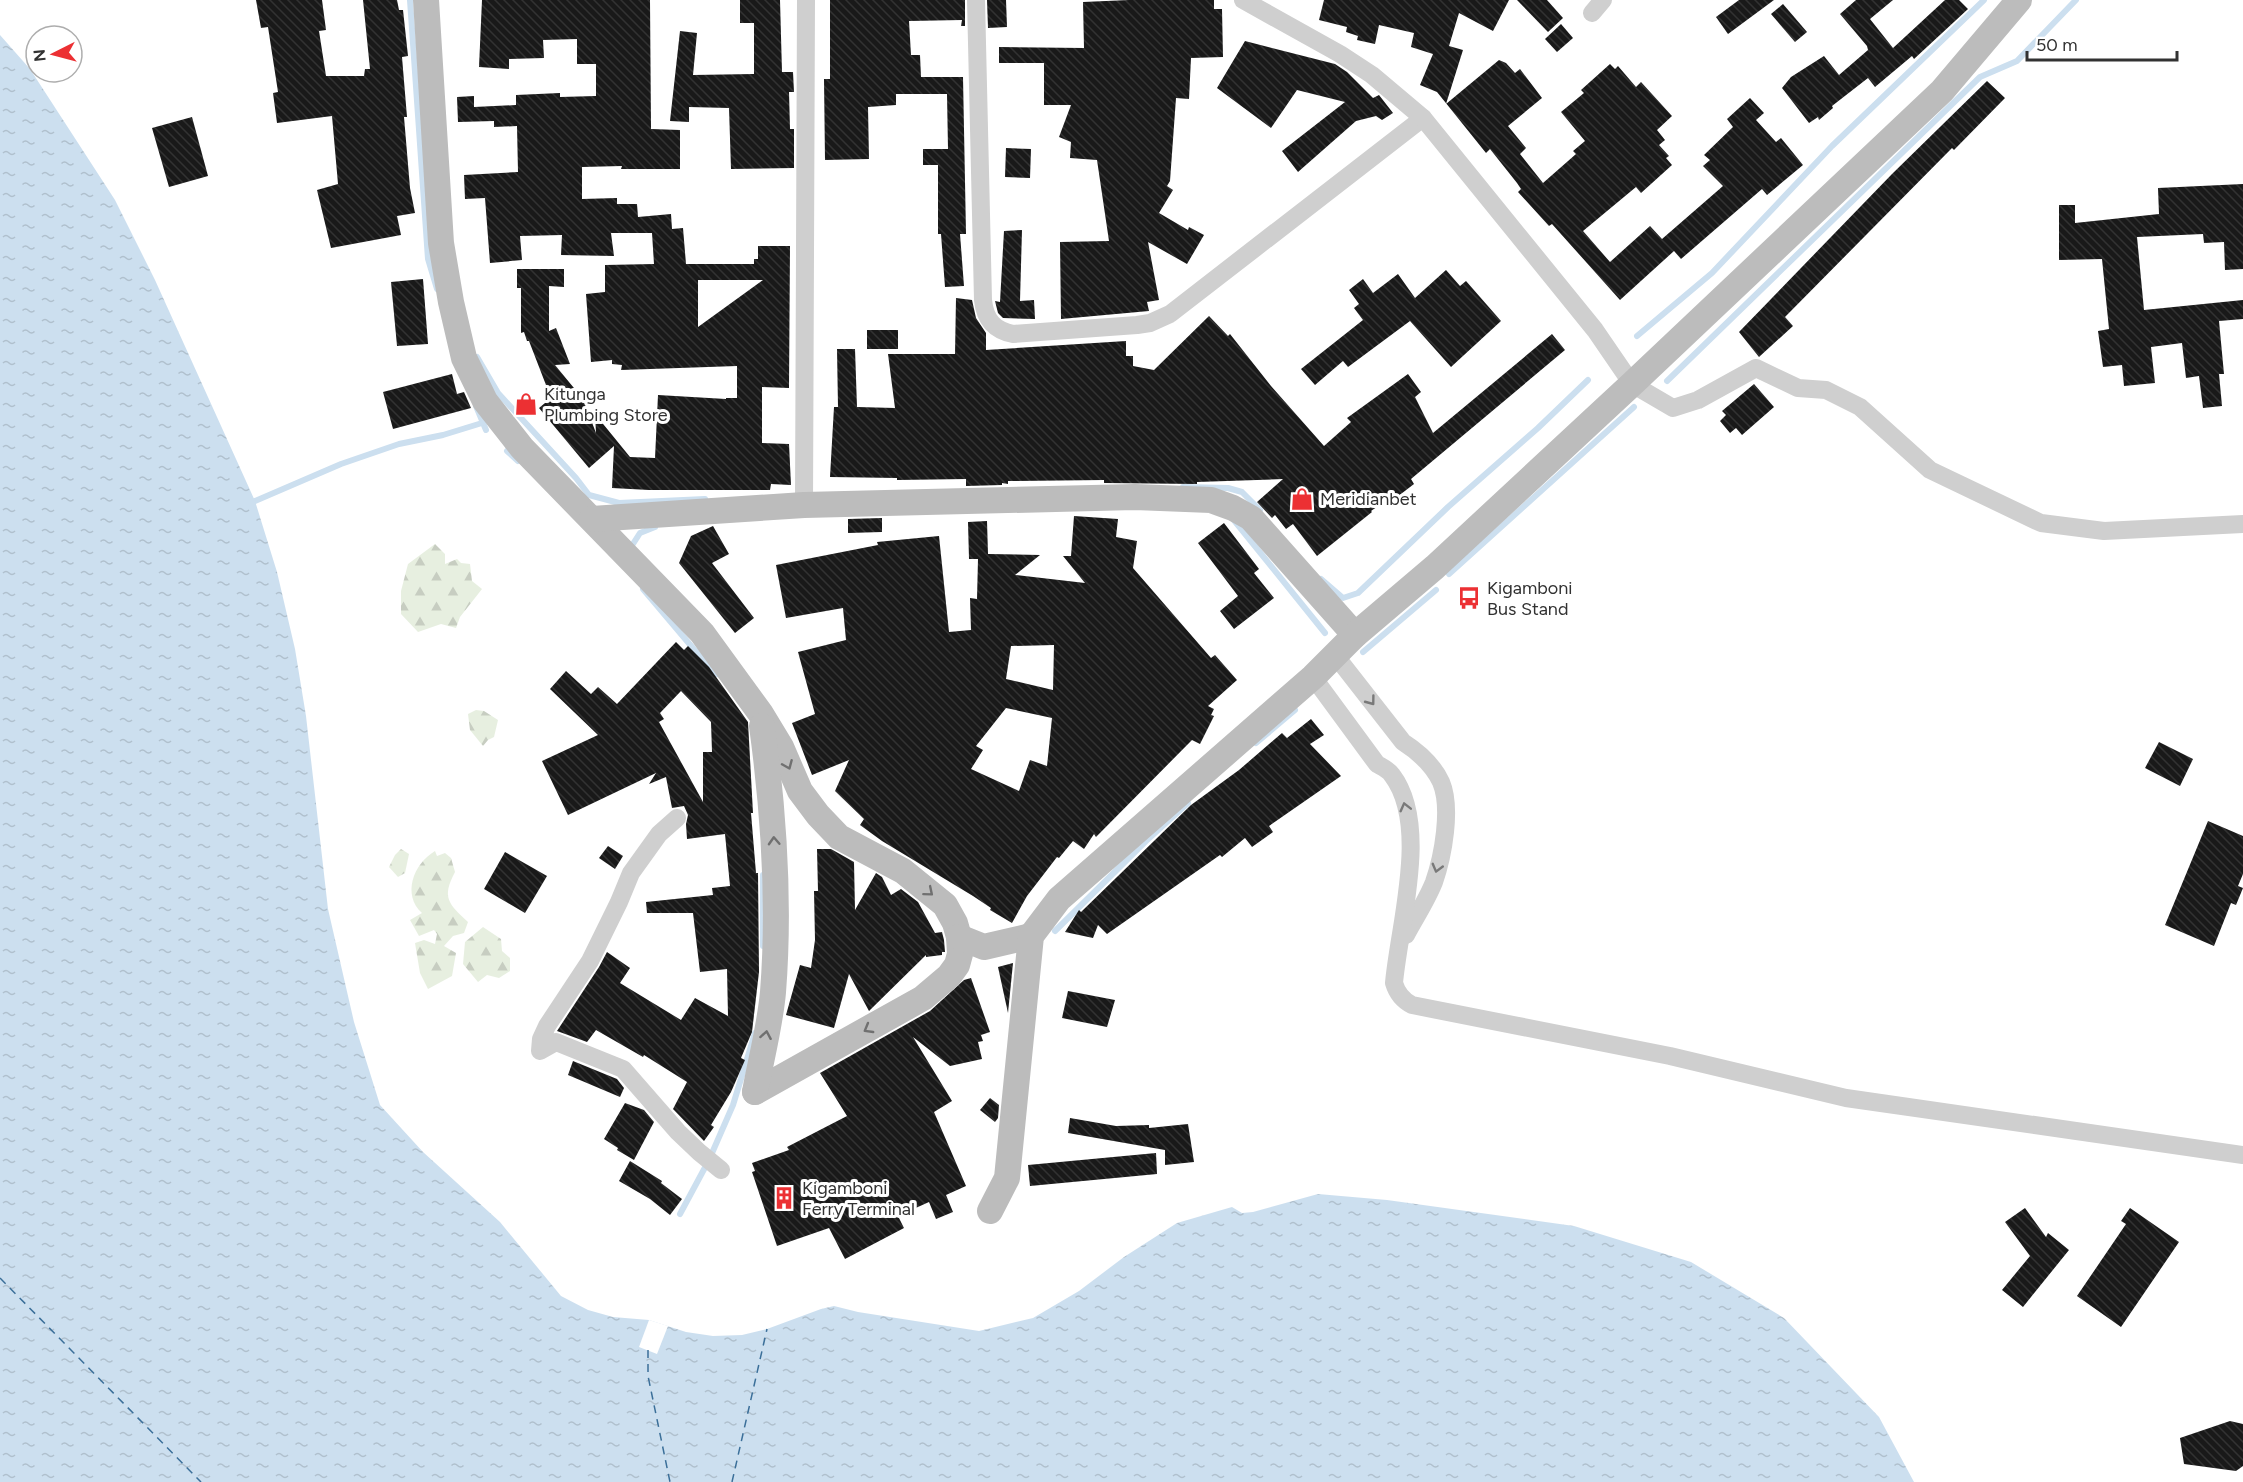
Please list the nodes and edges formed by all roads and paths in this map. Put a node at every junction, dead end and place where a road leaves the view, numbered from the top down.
1 (426, 0) edge
2 (806, 0) edge
3 (976, 0) edge
4 (1242, 0) edge
5 (2019, 0) edge
6 (1423, 118) junction
7 (1632, 384) junction
8 (804, 505) junction
9 (592, 519) junction
10 (2243, 524) edge
11 (1355, 636) junction
12 (1335, 655) junction
13 (1313, 677) junction
14 (761, 714) junction
15 (677, 818) dead end
16 (1031, 936) junction
17 (959, 937) junction
18 (1400, 948) junction
19 (2243, 1155) edge
20 (721, 1170) dead end
21 (990, 1211) dead end

1 - 9 main road
2 - 8 street
3 - 6 street
4 - 6 street
5 - 7 main road
6 - 7 street
7 - 10 street
7 - 11 main road
8 - 9 main road
8 - 11 main road
9 - 14 main road
11 - 12 main road
12 - 13 main road
12 -> 18 street
13 - 16 main road
18 -> 13 street
14 -> 17 main road
17 -> 14 main road
15 - 20 street
16 - 17 main road
16 - 21 main road
18 - 19 street

